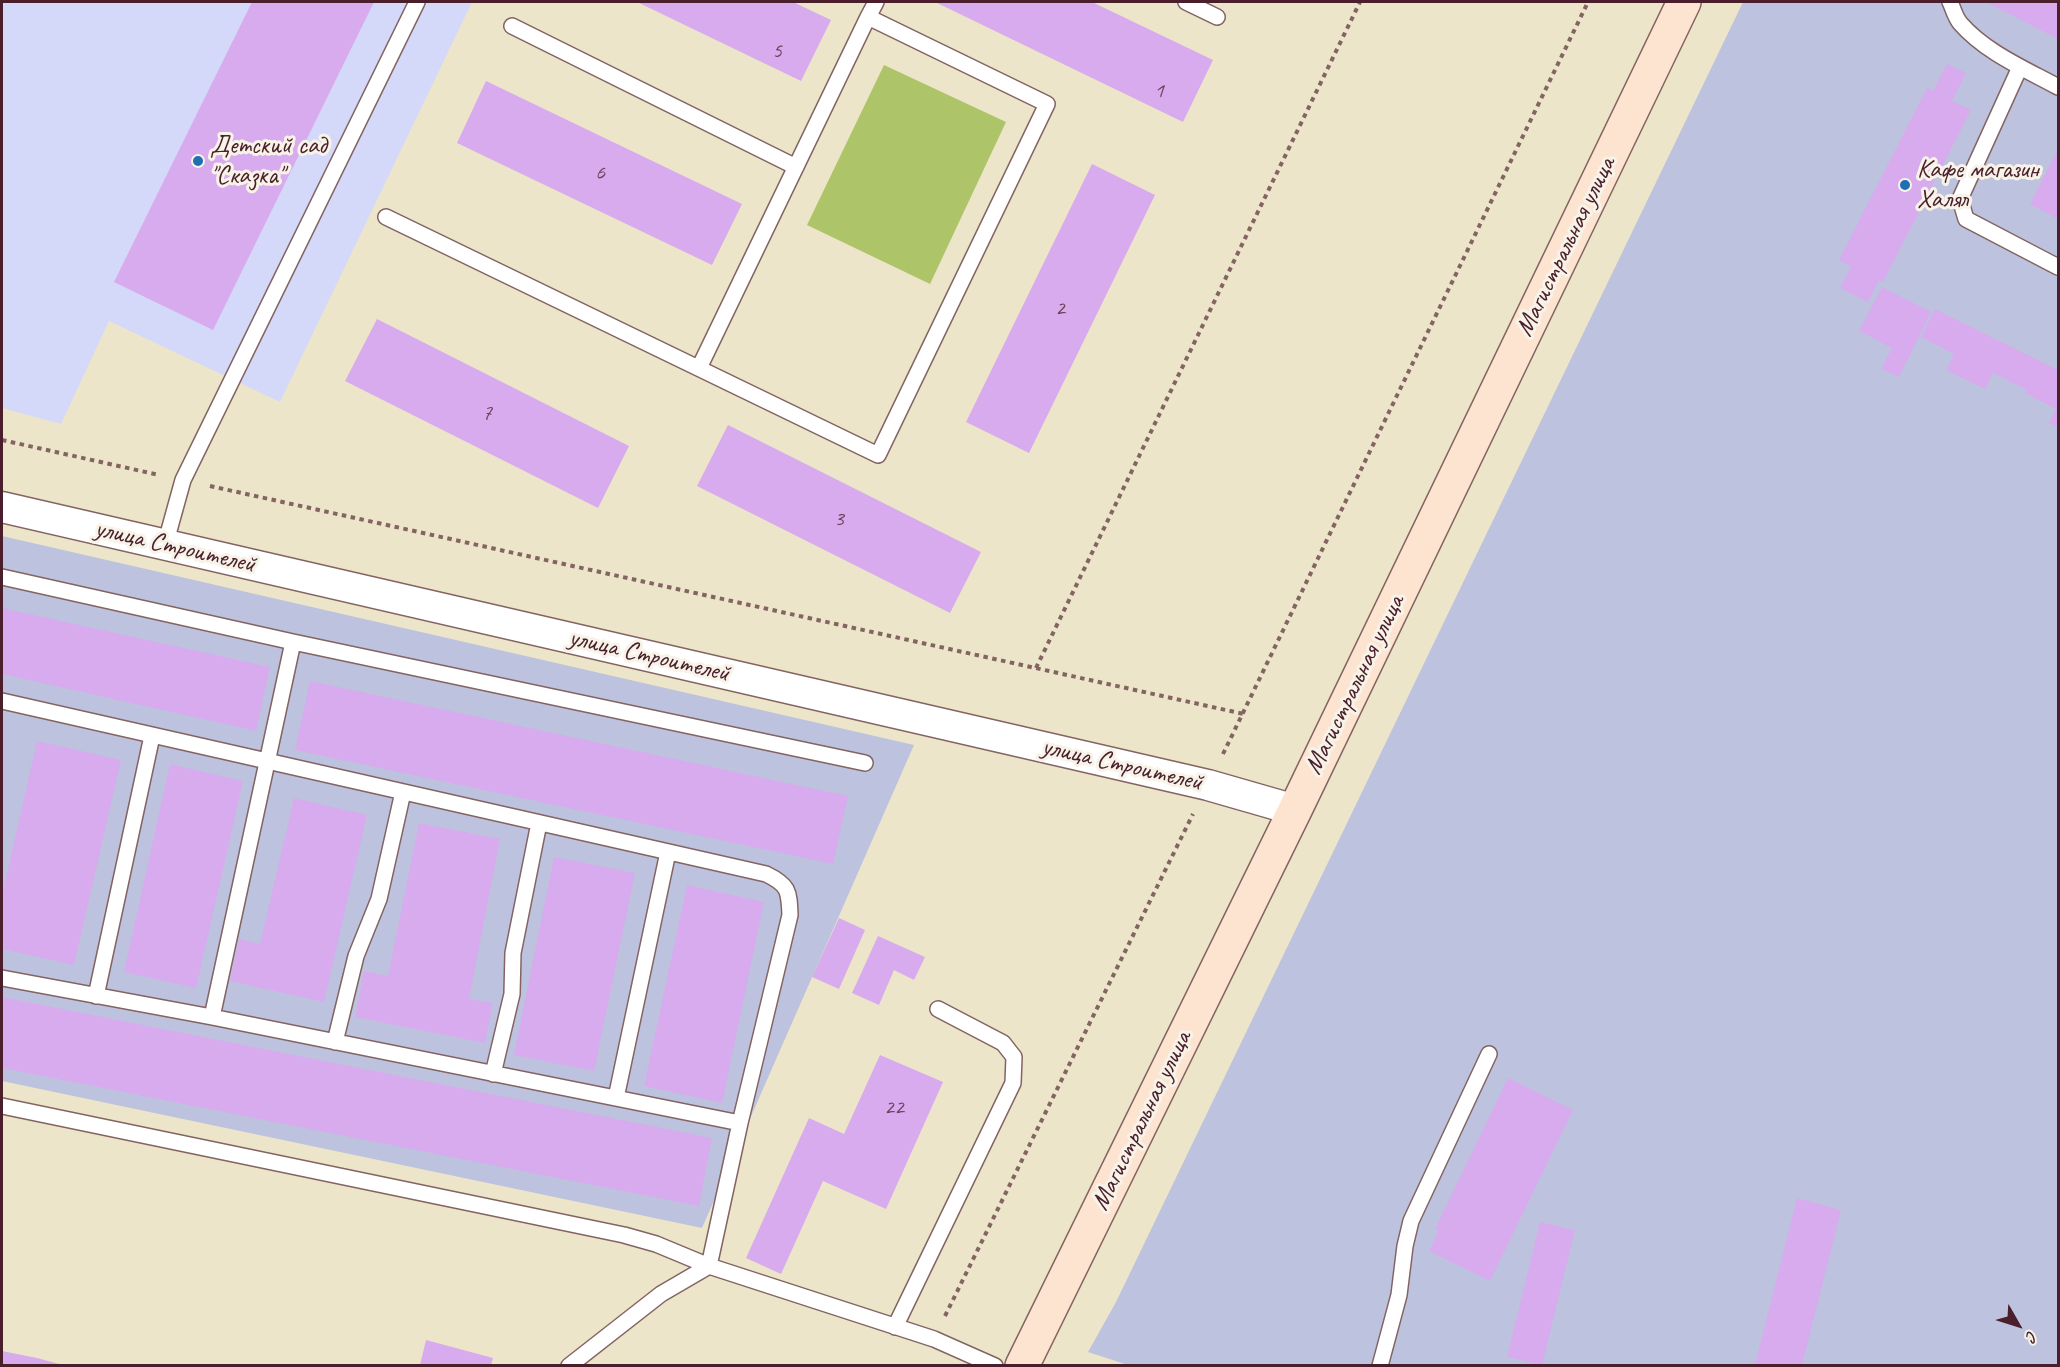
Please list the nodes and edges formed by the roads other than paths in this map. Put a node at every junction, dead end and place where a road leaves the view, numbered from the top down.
1 (417, 2) edge
2 (876, 2) edge
3 (1186, 2) edge
4 (1684, 2) edge
5 (1950, 2) edge
6 (1217, 16) dead end
7 (868, 17) junction
8 (512, 26) dead end
9 (2020, 67) junction
10 (2058, 87) edge
11 (796, 167) junction
12 (386, 218) dead end
13 (2058, 267) edge
14 (699, 368) junction
15 (2, 507) edge
16 (165, 545) junction
17 (2, 577) edge
18 (293, 642) junction
19 (2, 704) edge
20 (152, 736) junction
21 (267, 762) junction
22 (865, 763) dead end
23 (403, 792) junction
24 (1295, 810) junction
25 (539, 823) junction
26 (668, 852) junction
27 (2, 978) edge
28 (96, 996) junction
29 (938, 1009) dead end
30 (212, 1017) junction
31 (335, 1042) junction
32 (1490, 1054) dead end
33 (494, 1074) junction
34 (616, 1098) junction
35 (2, 1106) edge
36 (740, 1123) junction
37 (709, 1266) junction
38 (896, 1327) junction
39 (569, 1365) edge
40 (1017, 1365) edge
41 (1380, 1365) edge

1 - 16 lane
2 - 7 lane
3 - 6 lane
4 - 24 main road, Магистральная улица
5 - 9 lane
7 - 11 lane
7 - 14 lane
8 - 11 lane
9 - 10 lane
9 - 13 lane
11 - 14 lane
12 - 14 lane
15 - 16 street, улица Строителей
16 - 24 street, улица Строителей
17 - 18 lane
18 - 21 lane
18 - 22 lane
19 - 20 lane
20 - 21 lane
20 - 28 lane
21 - 23 lane
21 - 30 lane
23 - 25 lane
23 - 31 lane
24 - 40 main road, Магистральная улица
25 - 26 lane
25 - 33 lane
26 - 34 lane
26 - 36 lane
27 - 28 lane
28 - 30 lane
29 - 38 lane
30 - 31 lane
31 - 33 lane
32 - 41 lane
33 - 34 lane
34 - 36 lane
35 - 37 lane
36 - 37 lane
37 - 38 lane
37 - 39 lane
38 - 40 lane

